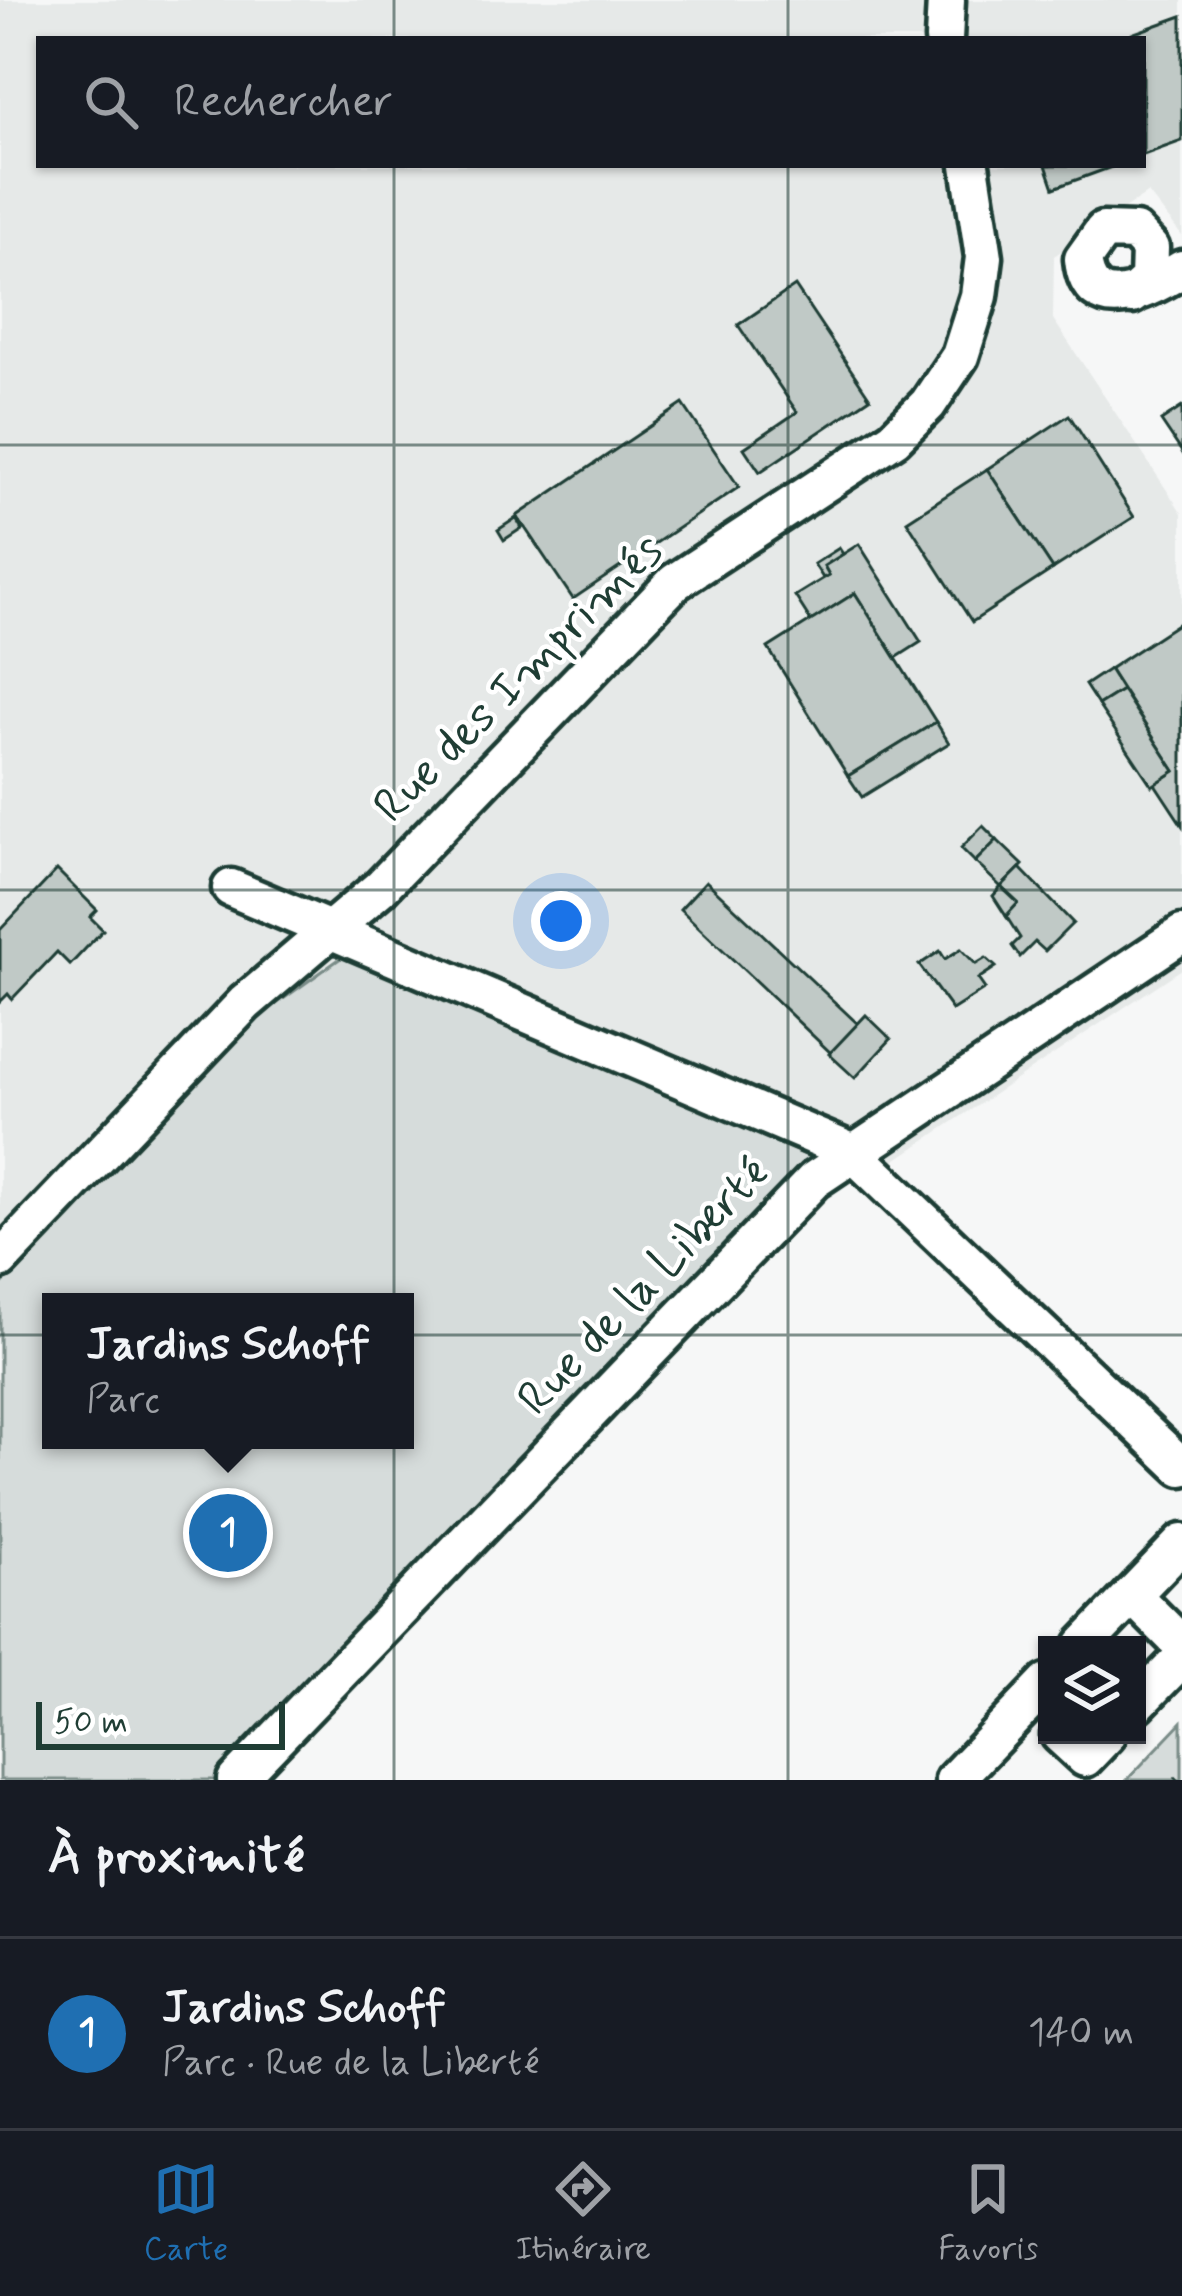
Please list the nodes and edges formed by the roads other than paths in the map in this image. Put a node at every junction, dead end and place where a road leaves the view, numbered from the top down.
1 (946, 0) edge
2 (944, 36) edge
3 (970, 168) edge
4 (1182, 269) edge
5 (1132, 295) dead end
6 (231, 888) dead end
7 (331, 928) junction
8 (1182, 934) edge
9 (852, 1151) junction
10 (0, 1260) edge
11 (1182, 1467) edge
12 (1182, 1543) edge
13 (1132, 1595) junction
14 (1093, 1636) edge
15 (1182, 1645) edge
16 (1182, 1658) edge
17 (1146, 1695) edge
18 (1038, 1706) edge
19 (1070, 1744) edge
20 (1098, 1744) edge
21 (236, 1780) edge
22 (954, 1780) edge

1 - 2 street
3 - 7 street, Rue des Imprimés
4 - 5 street
6 - 7 street
7 - 9 street
7 - 10 street, Rue des Imprimés
8 - 9 street, Rue de la Liberté
9 - 11 street
9 - 21 street, Rue de la Liberté
12 - 13 street
13 - 14 street
13 - 15 street
16 - 17 street
18 - 22 street
19 - 20 street

